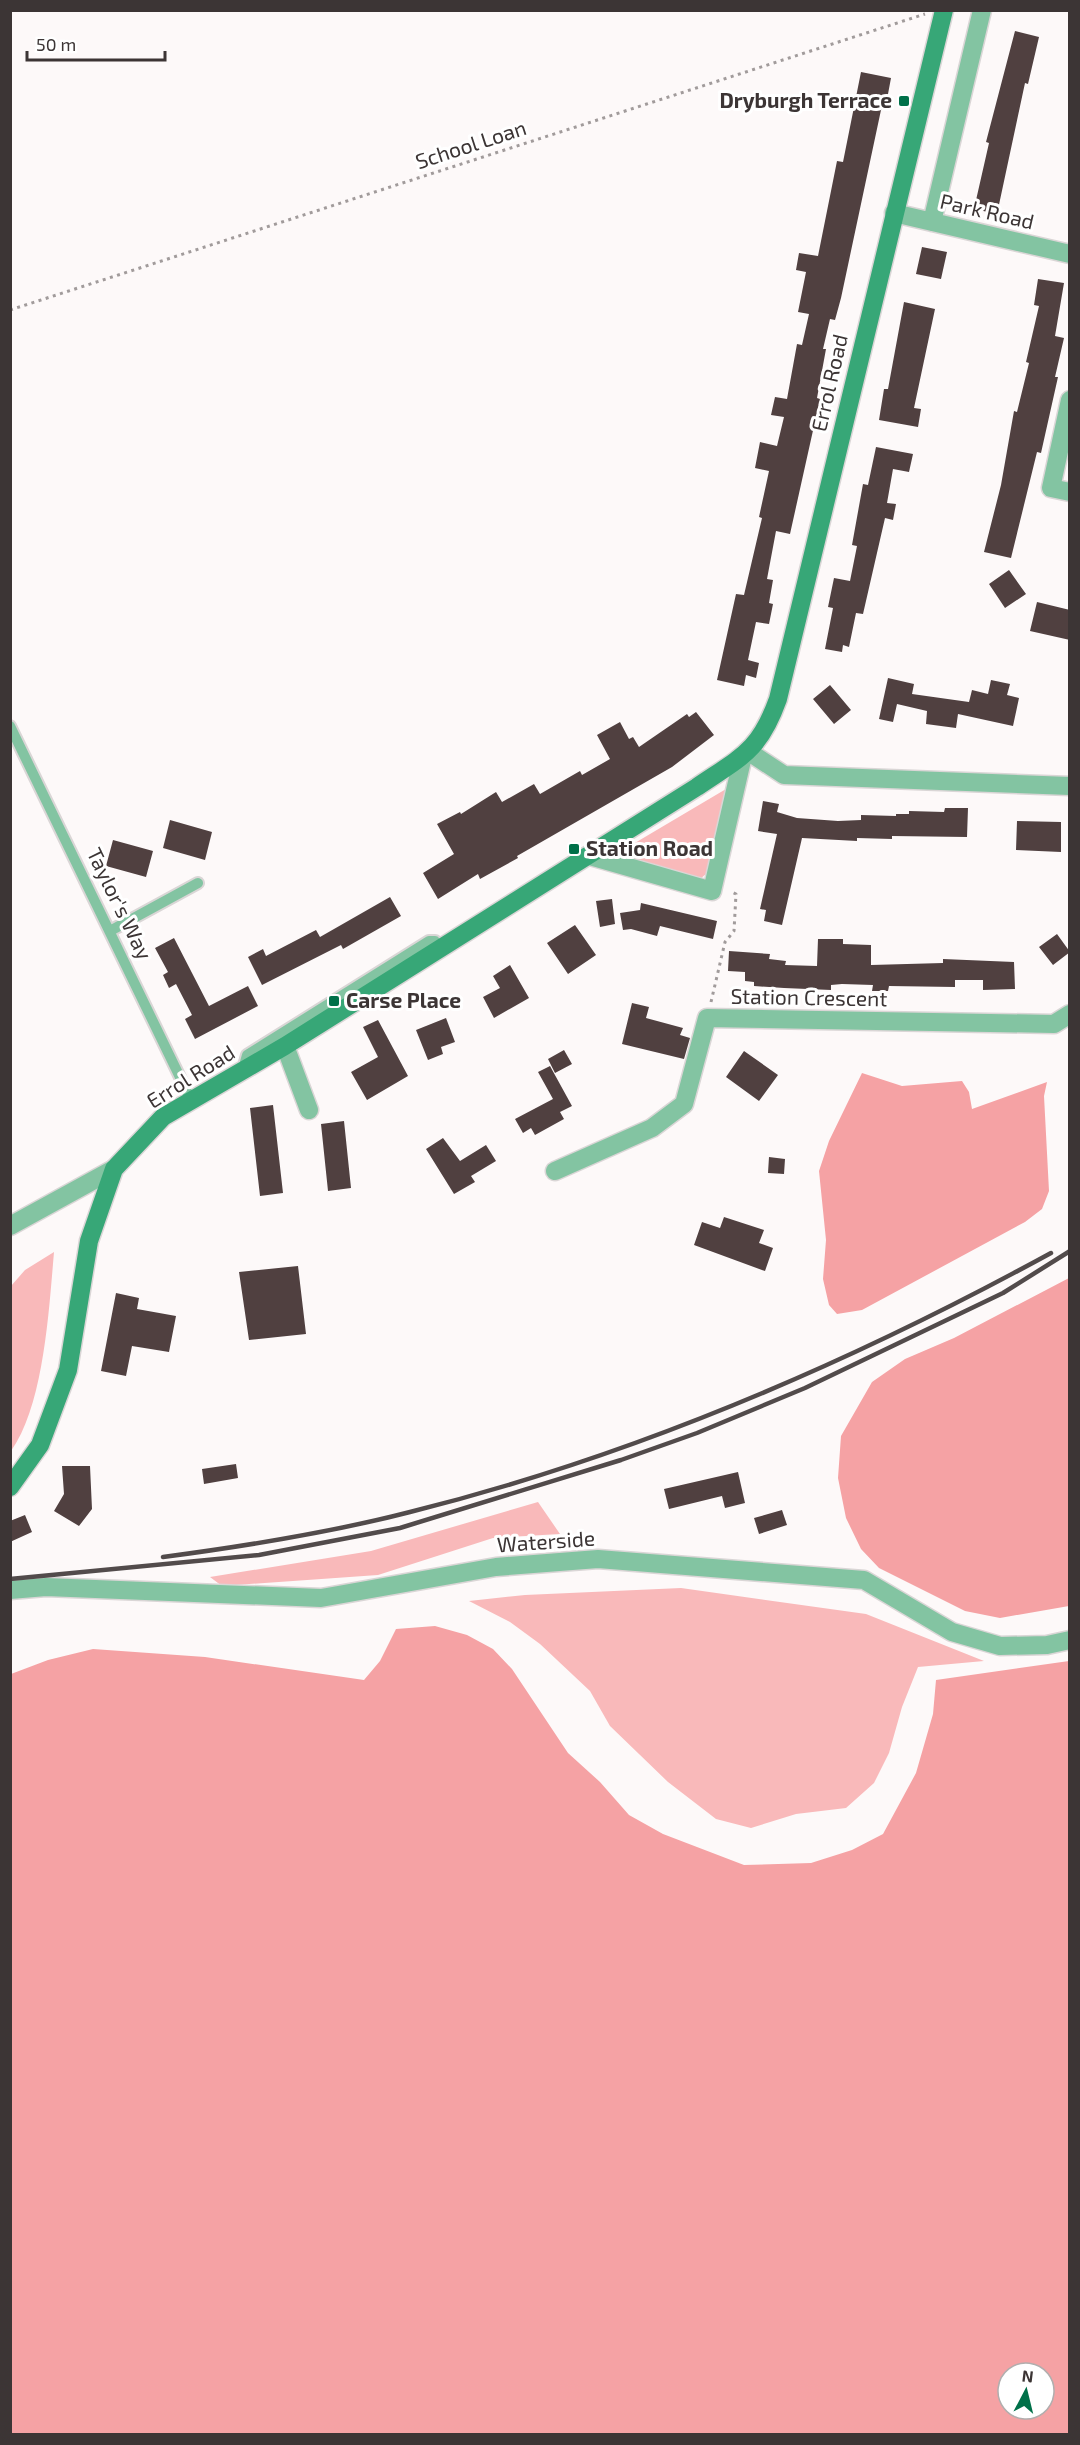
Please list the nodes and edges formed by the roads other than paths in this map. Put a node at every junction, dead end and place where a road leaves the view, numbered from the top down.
1 (982, 10) edge
2 (943, 13) edge
3 (894, 213) junction
4 (932, 222) junction
5 (1070, 254) edge
6 (1070, 400) edge
7 (1070, 492) edge
8 (10, 726) edge
9 (746, 754) junction
10 (1070, 786) edge
11 (590, 856) junction
12 (198, 884) dead end
13 (110, 931) junction
14 (440, 949) junction
15 (1070, 1014) edge
16 (285, 1046) junction
17 (247, 1068) junction
18 (191, 1100) junction
19 (309, 1110) dead end
20 (114, 1168) junction
21 (555, 1171) dead end
22 (10, 1226) edge
23 (10, 1487) edge
24 (10, 1590) edge
25 (1070, 1640) edge

1 - 4 street
2 - 3 street, Errol Road
3 - 4 street, Park Road
3 - 9 street, Errol Road
4 - 5 street, Park Road
6 - 7 street
8 - 13 lane, Taylor's Way
9 - 10 street
9 - 11 street, Errol Road
9 - 11 street, Errol Road
11 - 14 street, Errol Road
12 - 13 lane
13 - 18 lane, Taylor's Way
14 - 16 street, Errol Road
14 - 17 lane
15 - 21 street, Station Crescent
16 - 17 street, Errol Road
16 - 19 street
17 - 18 street, Errol Road
18 - 20 street, Errol Road
20 - 22 street
20 - 23 street, Errol Road
24 - 25 street, Waterside

